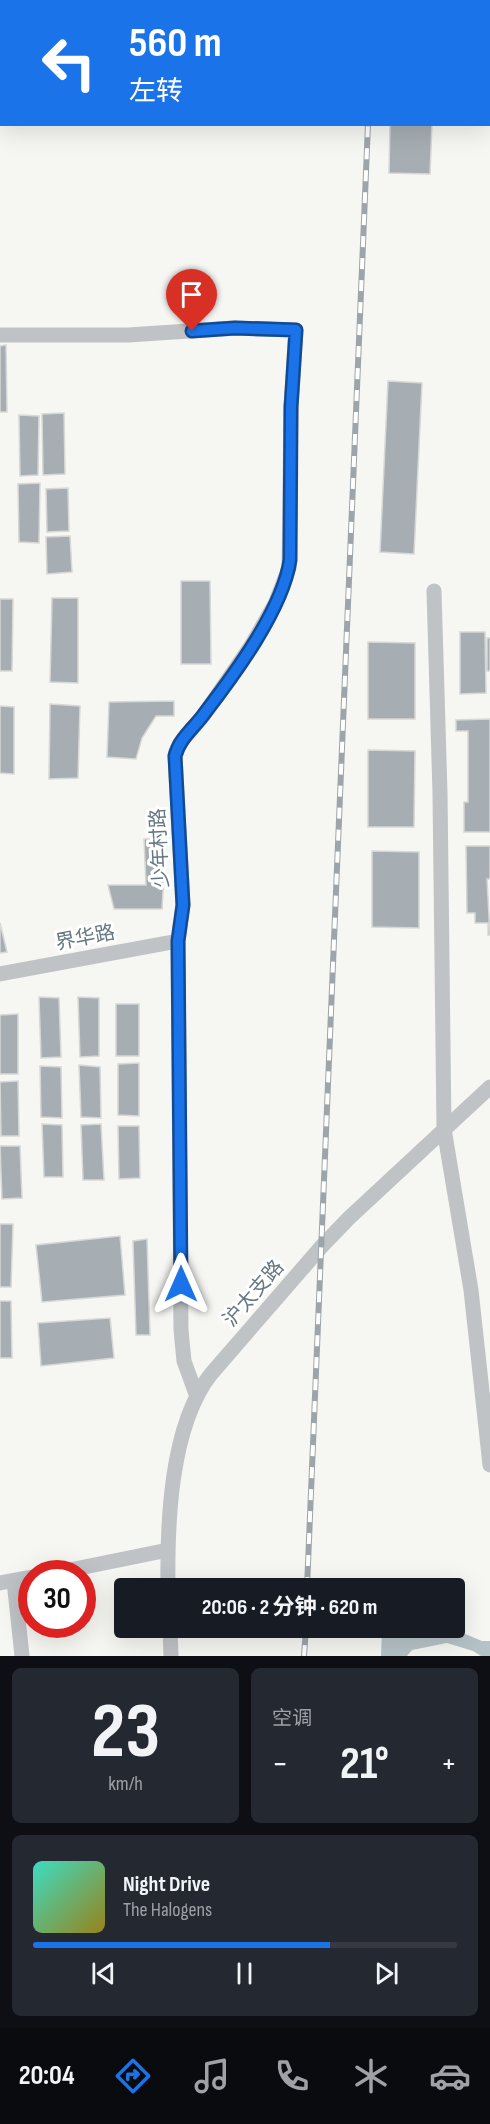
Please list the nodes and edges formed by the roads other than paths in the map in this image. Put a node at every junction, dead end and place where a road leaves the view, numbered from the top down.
1 (0, 335) edge
2 (434, 591) dead end
3 (178, 941) junction
4 (0, 974) edge
5 (490, 1087) edge
6 (444, 1129) junction
7 (196, 1394) junction
8 (490, 1465) edge
9 (168, 1550) junction
10 (96, 1565) edge
11 (168, 1578) edge
12 (7, 1582) edge
13 (170, 1638) edge
14 (22, 1656) edge
15 (171, 1656) edge

1 - 3 street, 少年村路
2 - 6 street
3 - 4 street, 界华路
3 - 7 street, 少年村路
5 - 6 street, 沪太支路
6 - 7 street, 沪太支路
6 - 8 street
7 - 9 street, 沪太支路
9 - 10 street
9 - 11 street, 沪太支路
12 - 14 street
13 - 15 street

